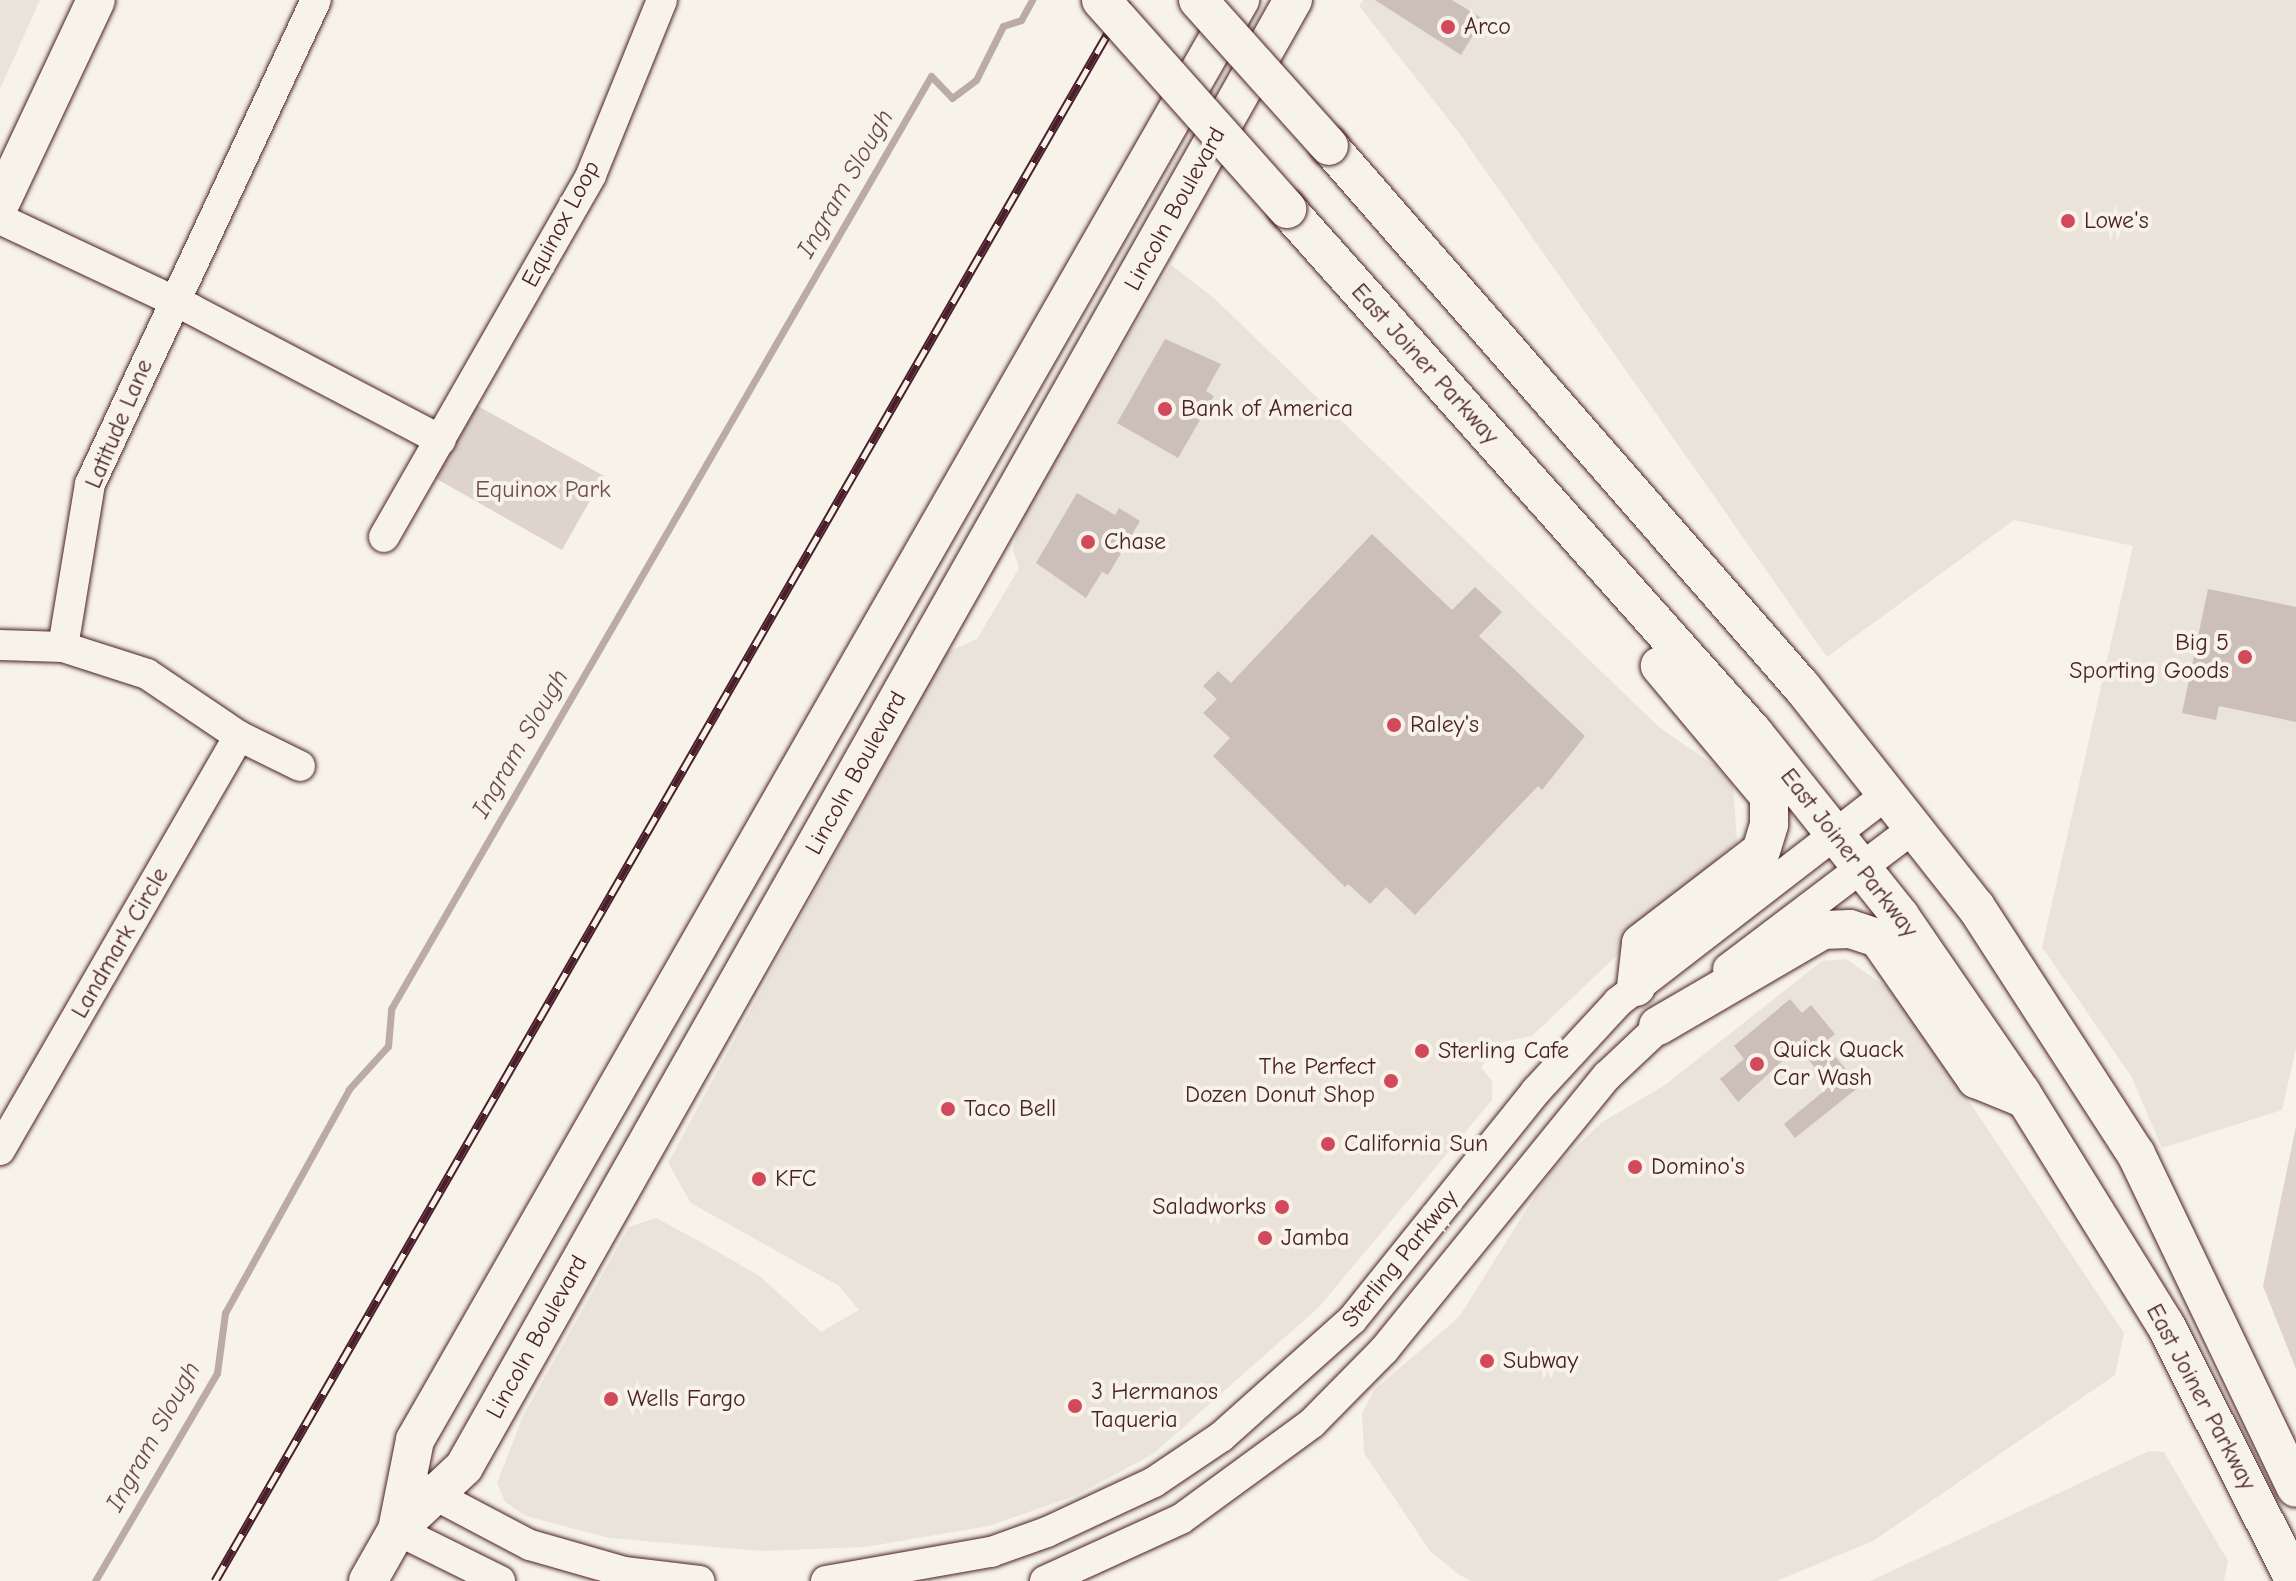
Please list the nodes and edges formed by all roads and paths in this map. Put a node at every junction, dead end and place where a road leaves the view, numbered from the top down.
1 (96, 0) edge
2 (316, 0) edge
3 (662, 0) edge
4 (1101, 0) edge
5 (1198, 0) edge
6 (1240, 0) edge
7 (1293, 0) edge
8 (0, 204) edge
9 (0, 219) edge
10 (172, 300) junction
11 (441, 440) junction
12 (384, 537) dead end
13 (1646, 613) junction
14 (0, 645) edge
15 (63, 647) junction
16 (239, 736) junction
17 (300, 766) dead end
18 (1888, 793) junction
19 (1915, 827) junction
20 (1834, 832) junction
21 (1861, 867) junction
22 (1636, 987) junction
23 (1658, 1026) junction
24 (2025, 1099) junction
25 (0, 1150) edge
26 (420, 1488) junction
27 (2296, 1488) edge
28 (397, 1530) junction
29 (368, 1581) edge
30 (500, 1581) edge
31 (699, 1581) edge
32 (826, 1581) edge
33 (1045, 1581) edge
34 (2295, 1581) edge

1 - 8 main road
2 - 10 street
3 - 11 street, Equinox Loop
4 - 13 main road, East Joiner Parkway, bridge
5 - 18 main road, East Joiner Parkway, bridge
6 - 26 main road, Lincoln Boulevard
7 - 26 main road, Lincoln Boulevard
9 - 10 street
10 - 11 street
10 - 15 street, Latitude Lane
11 - 12 street, Equinox Loop
13 - 20 main road, East Joiner Parkway
13 - 22 main road
14 - 15 street
15 - 16 street
16 - 17 street
16 - 25 street, Landmark Circle
18 - 19 main road, East Joiner Parkway
18 - 20 street, Sterling Parkway
19 - 21 street, Sterling Parkway
19 - 27 main road, East Joiner Parkway
20 - 21 main road, East Joiner Parkway
20 - 22 street, Sterling Parkway
21 - 23 street, Sterling Parkway
21 - 24 main road, East Joiner Parkway
22 - 32 street, Sterling Parkway
23 - 24 main road
23 - 33 street, Sterling Parkway
24 - 34 main road, East Joiner Parkway
26 - 28 main road, Lincoln Boulevard
26 - 31 street
28 - 29 main road, Lincoln Boulevard
28 - 30 street

